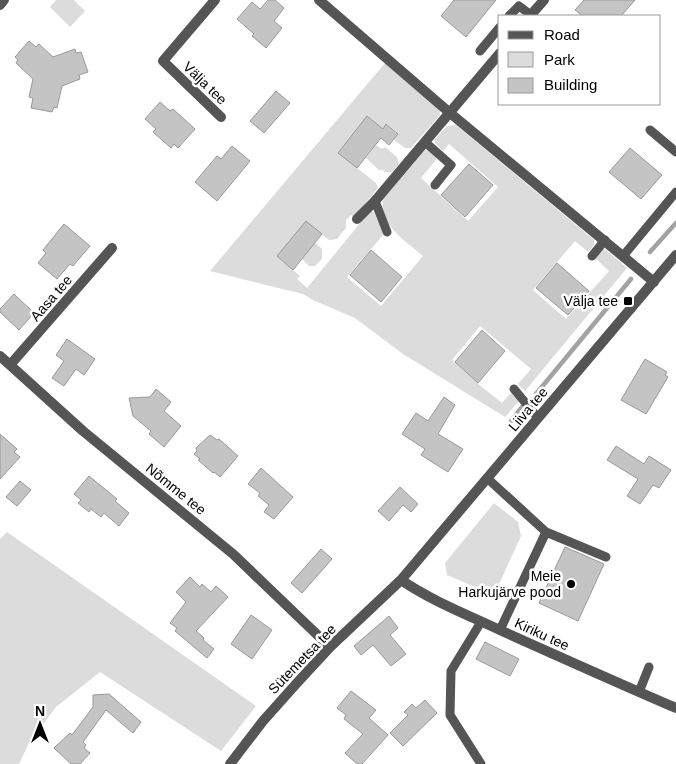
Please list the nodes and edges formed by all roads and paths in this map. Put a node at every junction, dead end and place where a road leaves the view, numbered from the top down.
1 (4, 0) edge
2 (215, 0) edge
3 (319, 0) edge
4 (544, 0) edge
5 (0, 5) edge
6 (510, 15) edge
7 (530, 15) edge
8 (532, 15) edge
9 (498, 29) edge
10 (480, 51) dead end
11 (498, 54) edge
12 (450, 113) junction
13 (221, 118) dead end
14 (650, 130) dead end
15 (425, 142) junction
16 (676, 152) edge
17 (436, 184) dead end
18 (676, 192) edge
19 (374, 201) junction
20 (357, 219) dead end
21 (387, 232) dead end
22 (605, 240) junction
23 (112, 248) dead end
24 (676, 255) edge
25 (592, 256) dead end
26 (623, 256) junction
27 (654, 282) junction
28 (0, 356) edge
29 (10, 366) junction
30 (514, 389) dead end
31 (538, 418) junction
32 (487, 478) junction
33 (546, 532) junction
34 (606, 557) dead end
35 (400, 580) junction
36 (481, 622) junction
37 (500, 630) junction
38 (330, 647) junction
39 (649, 667) dead end
40 (639, 692) junction
41 (676, 708) edge
42 (230, 764) edge
43 (481, 764) edge

1 - 5 street
2 - 13 street, Välja tee
3 - 12 street
4 - 8 street
6 - 7 lane
9 - 10 lane
11 - 12 street
12 - 15 street
12 - 22 street
14 - 16 lane
15 - 17 lane
15 - 19 street
18 - 26 lane
19 - 20 street
19 - 21 lane
22 - 25 lane
22 - 26 street
23 - 29 street, Aasa tee
24 - 27 street, Liiva tee
26 - 27 street
27 - 31 street, Liiva tee
28 - 29 street, Nõmme tee
29 - 38 street, Nõmme tee
30 - 31 lane
31 - 32 street, Liiva tee
32 - 33 lane
32 - 35 street, Liiva tee
33 - 34 lane
33 - 37 lane
35 - 36 street, Kiriku tee
35 - 38 street, Sütemetsa tee
36 - 37 street, Kiriku tee
36 - 43 lane
37 - 40 street, Kiriku tee
38 - 42 street, Sütemetsa tee
39 - 40 lane
40 - 41 street, Kiriku tee

